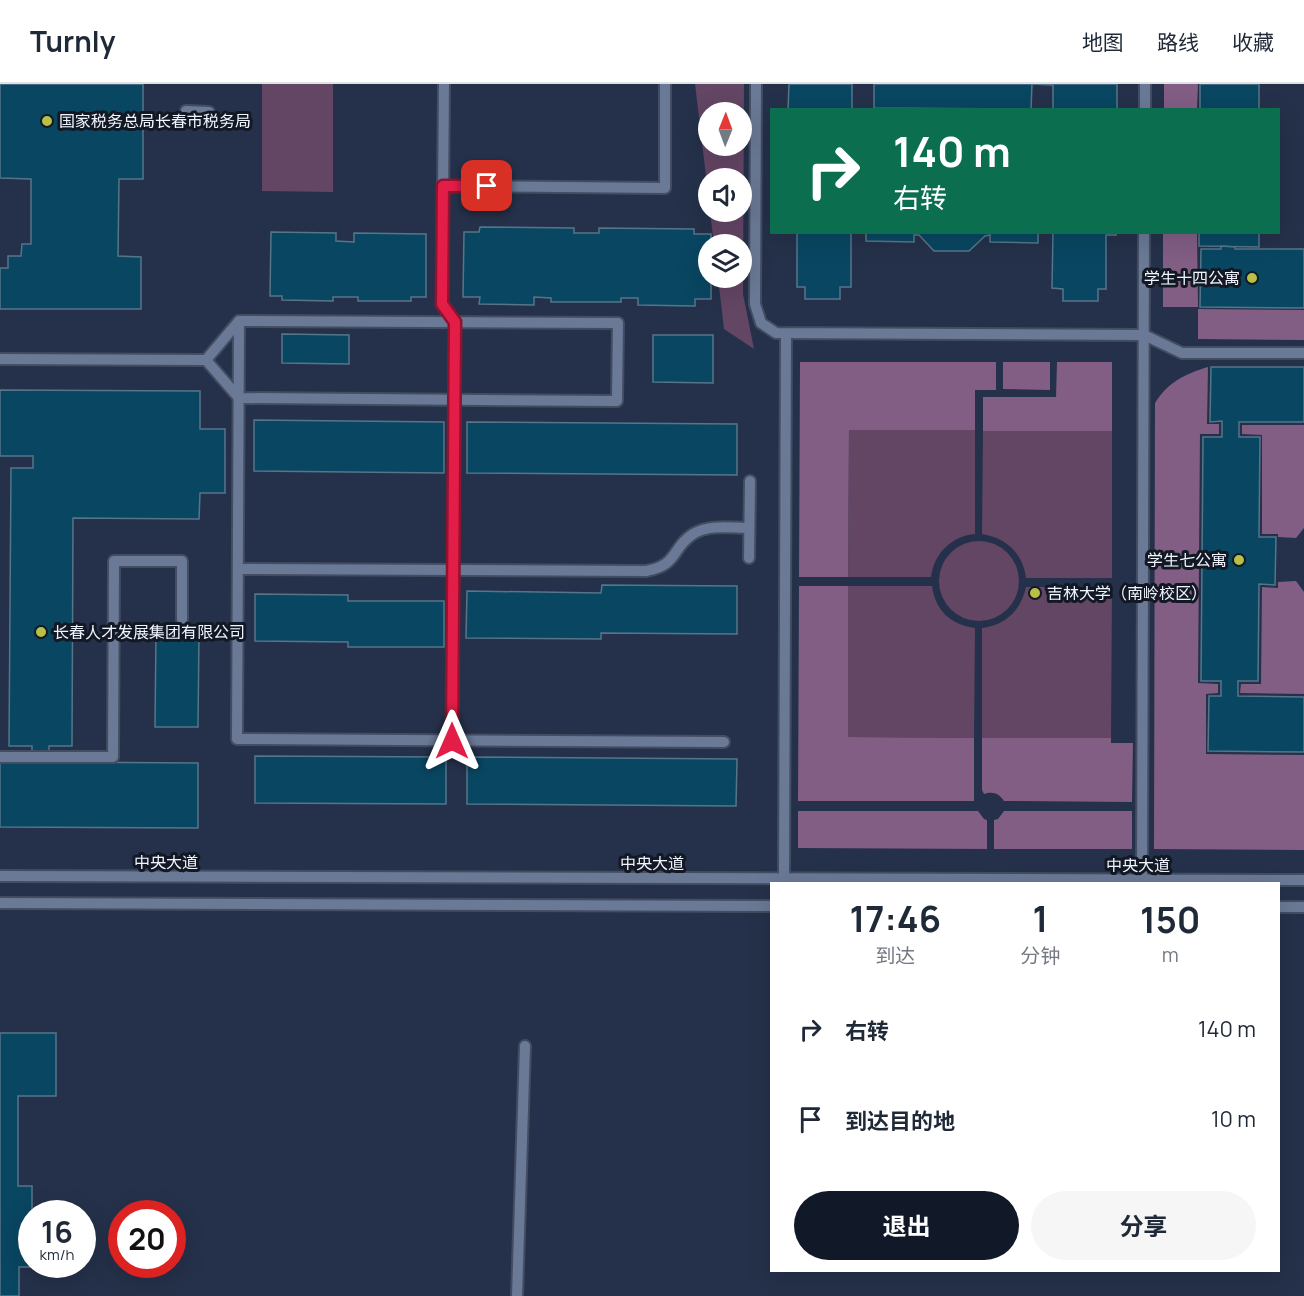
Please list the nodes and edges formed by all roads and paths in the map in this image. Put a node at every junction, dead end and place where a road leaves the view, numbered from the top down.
1 (444, 84) edge
2 (666, 84) edge
3 (756, 84) edge
4 (1145, 84) edge
5 (1145, 108) edge
6 (186, 111) dead end
7 (209, 112) dead end
8 (443, 186) junction
9 (1144, 234) edge
10 (239, 321) junction
11 (455, 322) junction
12 (786, 334) junction
13 (1144, 335) junction
14 (1304, 353) edge
15 (0, 359) edge
16 (206, 360) junction
17 (239, 398) junction
18 (454, 399) junction
19 (750, 481) dead end
20 (749, 528) junction
21 (749, 558) dead end
22 (238, 569) junction
23 (453, 570) junction
24 (182, 619) dead end
25 (452, 741) junction
26 (724, 742) dead end
27 (0, 757) edge
28 (0, 876) edge
29 (784, 878) junction
30 (1142, 880) junction
31 (1304, 880) edge
32 (0, 903) edge
33 (770, 906) edge
34 (1280, 907) edge
35 (1304, 907) edge
36 (525, 1046) dead end
37 (517, 1296) edge

1 - 8 lane
2 - 8 lane
3 - 12 lane
4 - 5 lane
6 - 7 lane
8 - 11 lane
9 - 13 lane
10 - 11 lane
10 - 16 lane
10 - 17 lane
11 - 18 lane
11 - 18 lane
12 - 13 lane
12 - 29 lane
13 - 14 lane
13 - 30 lane
15 - 16 lane
16 - 17 lane
17 - 18 lane
17 - 22 lane
18 - 23 lane
19 - 20 lane
20 - 21 lane
20 - 23 lane
22 - 23 lane
22 - 25 lane
23 - 25 lane
24 - 27 lane
25 - 26 lane
28 - 29 lane, 中央大道
29 - 30 lane, 中央大道
30 - 31 lane, 中央大道
32 - 33 lane
34 - 35 lane
36 - 37 lane

